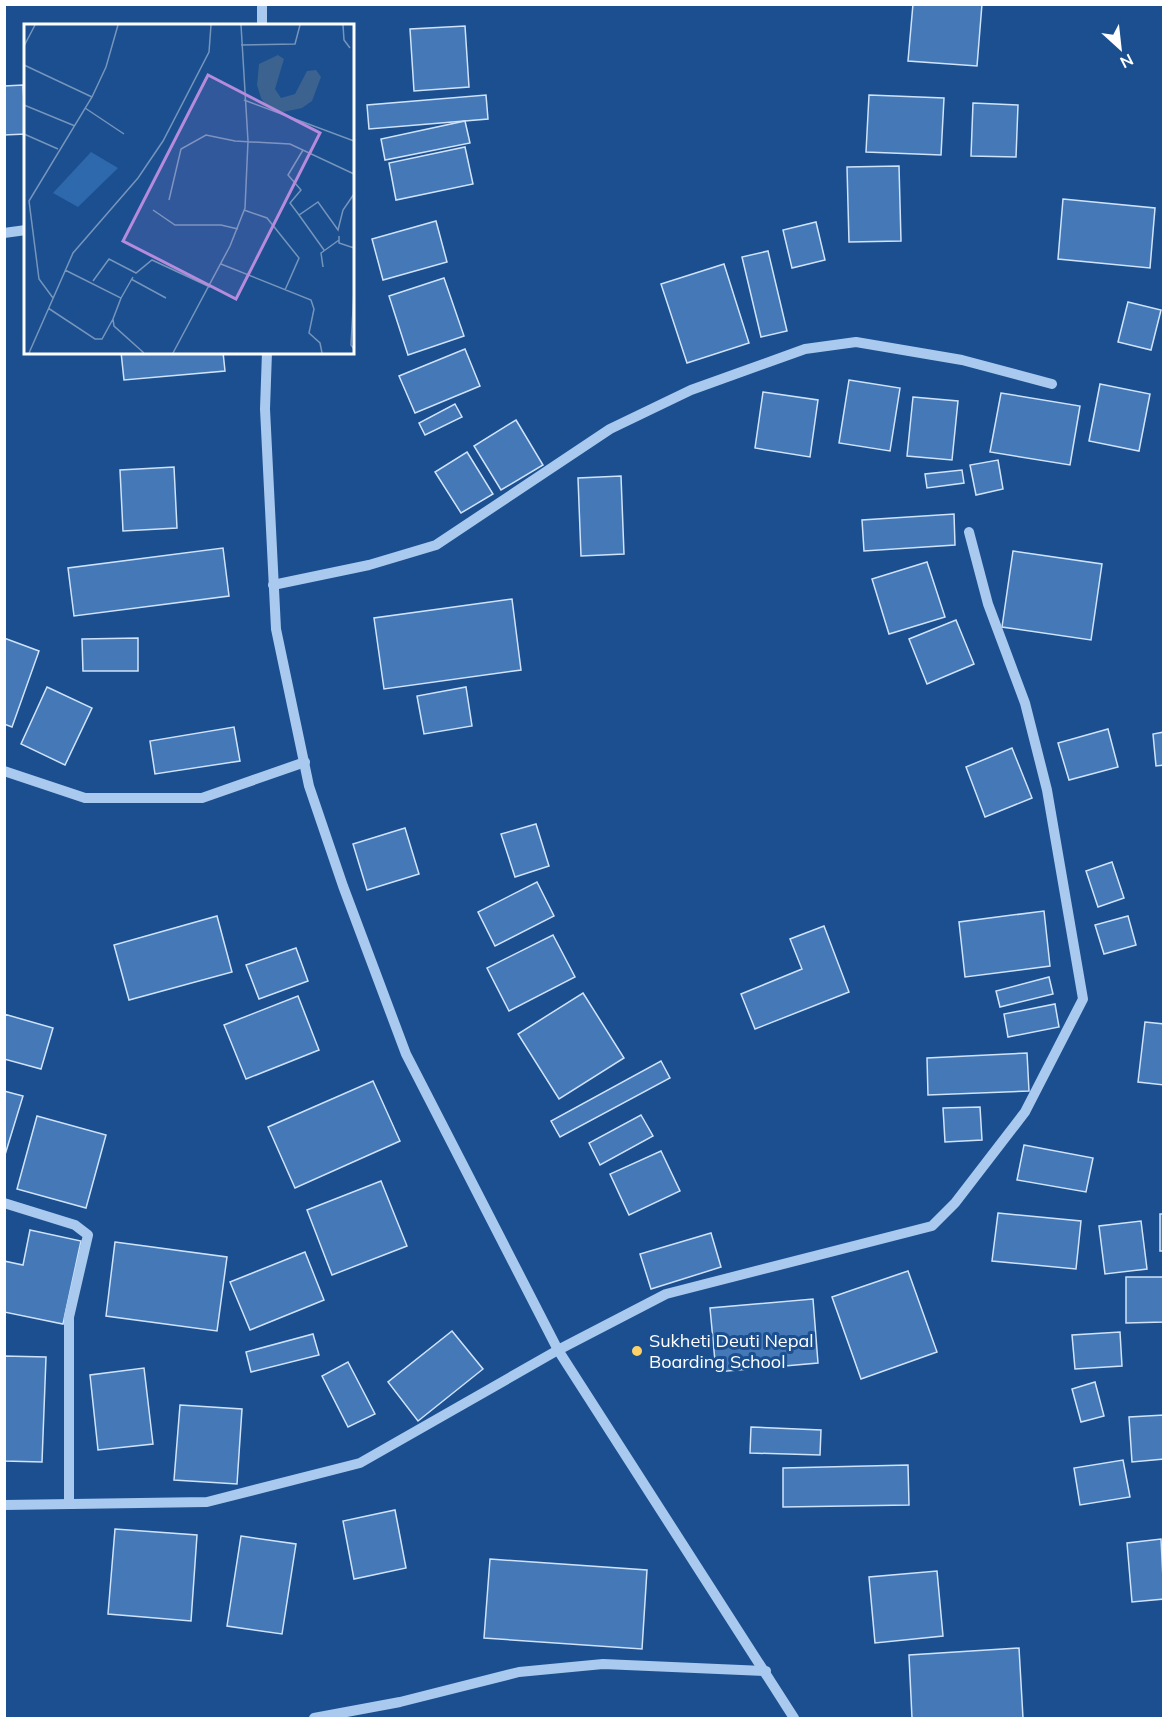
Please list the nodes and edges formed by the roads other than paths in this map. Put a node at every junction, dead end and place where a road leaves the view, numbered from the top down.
1 (262, 4) edge
2 (262, 24) edge
3 (24, 230) edge
4 (4, 233) edge
5 (267, 354) edge
6 (1052, 384) dead end
7 (969, 532) dead end
8 (273, 585) junction
9 (305, 762) junction
10 (4, 771) edge
11 (4, 1203) edge
12 (558, 1350) junction
13 (69, 1504) junction
14 (4, 1505) edge
15 (766, 1671) junction
16 (314, 1719) edge
17 (794, 1719) edge

1 - 2 street
3 - 4 street
5 - 8 street
6 - 8 street
7 - 12 street
8 - 9 street
9 - 10 street
9 - 12 street
11 - 13 street
12 - 13 street
12 - 15 street
13 - 14 street
15 - 16 street
15 - 17 street

